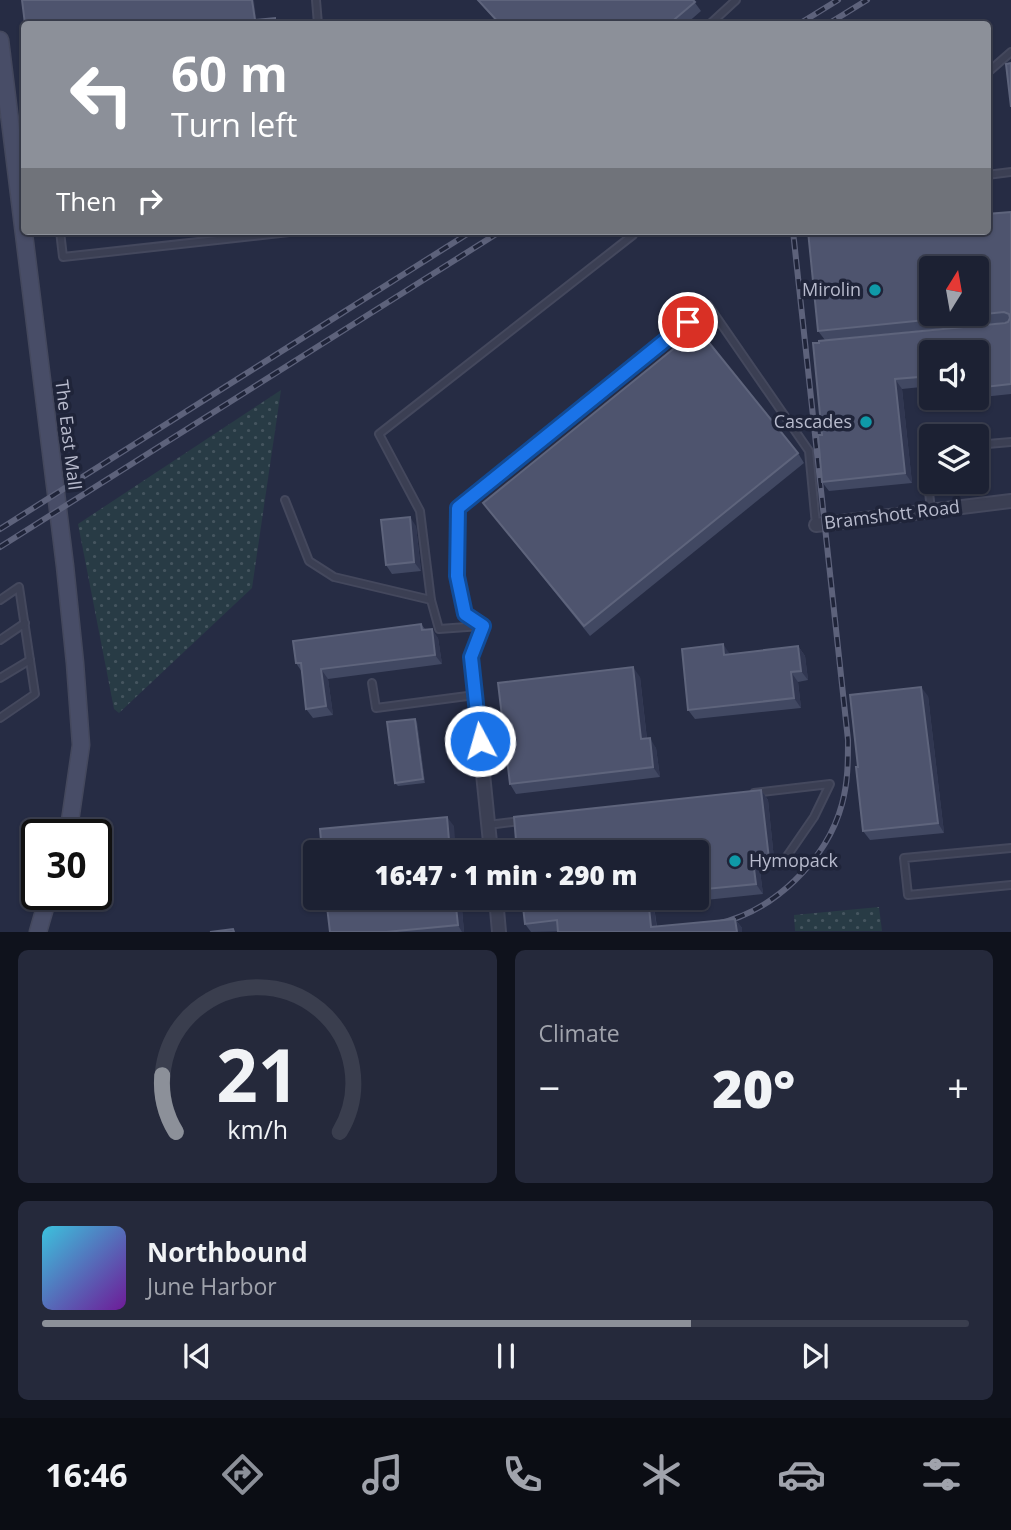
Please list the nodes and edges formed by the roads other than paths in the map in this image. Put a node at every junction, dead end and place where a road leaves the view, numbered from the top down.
1 (316, 0) edge
2 (736, 0) edge
3 (318, 21) edge
4 (713, 21) edge
5 (0, 40) edge
6 (1011, 52) edge
7 (991, 70) edge
8 (1011, 172) edge
9 (991, 174) edge
10 (21, 210) edge
11 (24, 235) edge
12 (60, 235) edge
13 (262, 235) edge
14 (633, 235) edge
15 (1011, 442) edge
16 (989, 445) edge
17 (929, 494) edge
18 (285, 500) dead end
19 (1011, 501) edge
20 (930, 510) junction
21 (816, 524) joint
22 (0, 600) edge
23 (431, 600) junction
24 (25, 623) junction
25 (483, 626) junction
26 (0, 640) edge
27 (30, 660) junction
28 (0, 678) edge
29 (372, 683) dead end
30 (475, 695) junction
31 (0, 718) edge
32 (752, 793) edge
33 (70, 819) edge
34 (528, 820) edge
35 (488, 825) junction
36 (490, 840) edge
37 (1011, 848) edge
38 (783, 862) dead end
39 (1011, 886) edge
40 (44, 910) edge
41 (497, 910) edge
42 (38, 932) edge
43 (499, 932) edge

1 - 3 lane
2 - 4 lane
5 - 10 main road, The East Mall
6 - 7 lane
8 - 9 lane
11 - 33 main road, The East Mall
12 - 13 lane
14 - 23 lane
15 - 16 lane
17 - 20 lane
18 - 23 lane
19 - 20 street, Bramshott Road
20 - 21 street, Bramshott Road
21 - 25 lane
22 - 24 lane
23 - 25 lane
24 - 26 lane
24 - 27 lane
25 - 30 street
27 - 28 lane
27 - 31 lane
29 - 30 lane
30 - 35 street
32 - 38 lane
34 - 35 lane
35 - 36 street
37 - 39 lane
40 - 42 main road
41 - 43 street

